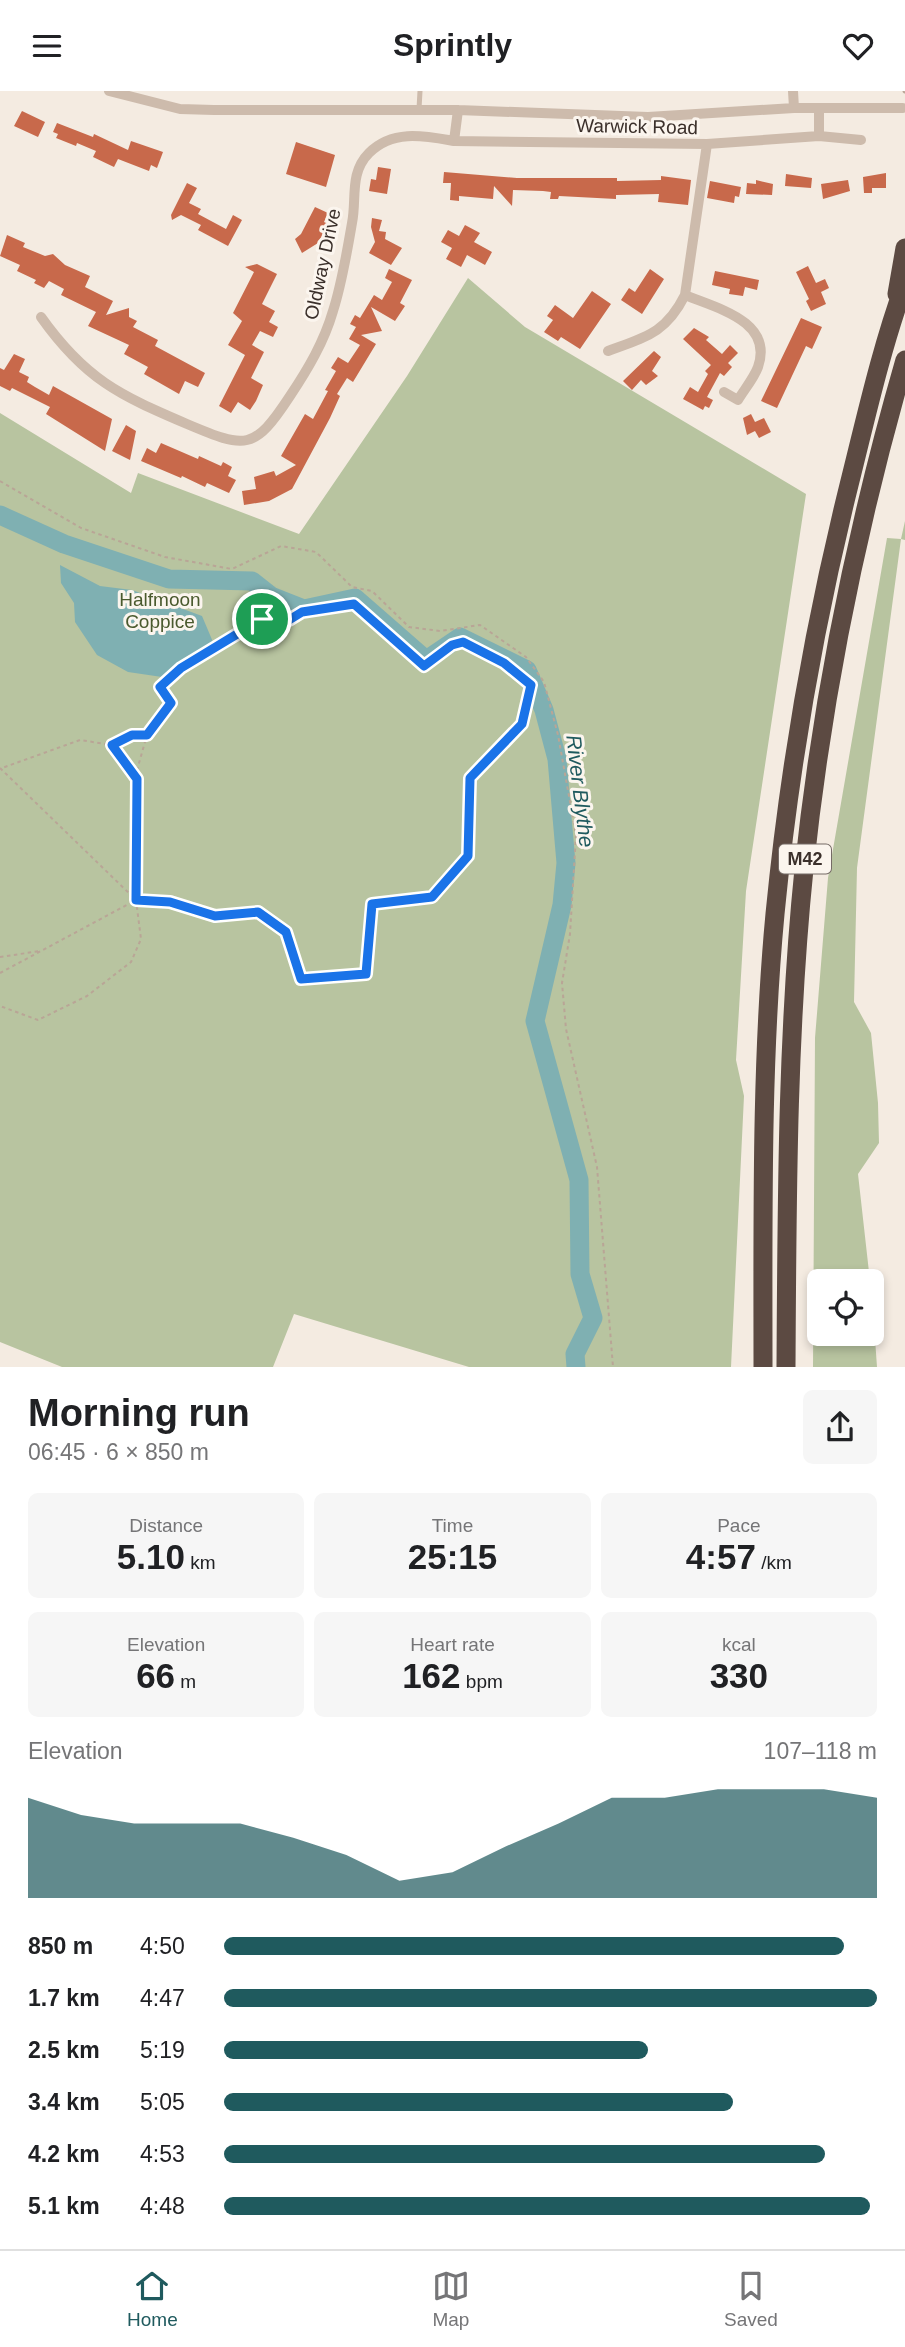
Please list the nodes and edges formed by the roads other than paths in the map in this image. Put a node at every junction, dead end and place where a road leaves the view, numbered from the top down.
1 (109, 91) edge
2 (420, 91) edge
3 (793, 91) edge
4 (794, 108) junction
5 (903, 108) dead end
6 (419, 109) junction
7 (819, 109) junction
8 (458, 110) junction
9 (819, 136) junction
10 (861, 140) dead end
11 (454, 141) junction
12 (707, 144) junction
13 (905, 248) edge
14 (905, 283) edge
15 (685, 295) junction
16 (894, 312) junction
17 (41, 317) dead end
18 (608, 351) dead end
19 (905, 361) edge
20 (905, 379) edge
21 (724, 392) dead end
22 (880, 448) junction
23 (763, 1367) edge
24 (786, 1367) edge

1 - 6 street, Warwick Road
2 - 6 lane
3 - 4 street
4 - 7 street, Warwick Road
4 - 8 street, Warwick Road
5 - 7 street, Warwick Road
6 - 8 street, Warwick Road
7 - 9 street
8 - 11 street
9 - 10 street, Warwick Road
9 - 12 street, Warwick Road
11 - 12 street, Warwick Road
11 - 17 street, Oldway Drive
12 - 15 street
13 - 16 highway
14 - 16 highway, M42
15 - 18 street
15 - 21 street
16 - 23 highway, M42
19 - 22 highway, M42
20 - 22 highway
22 - 24 highway, M42

